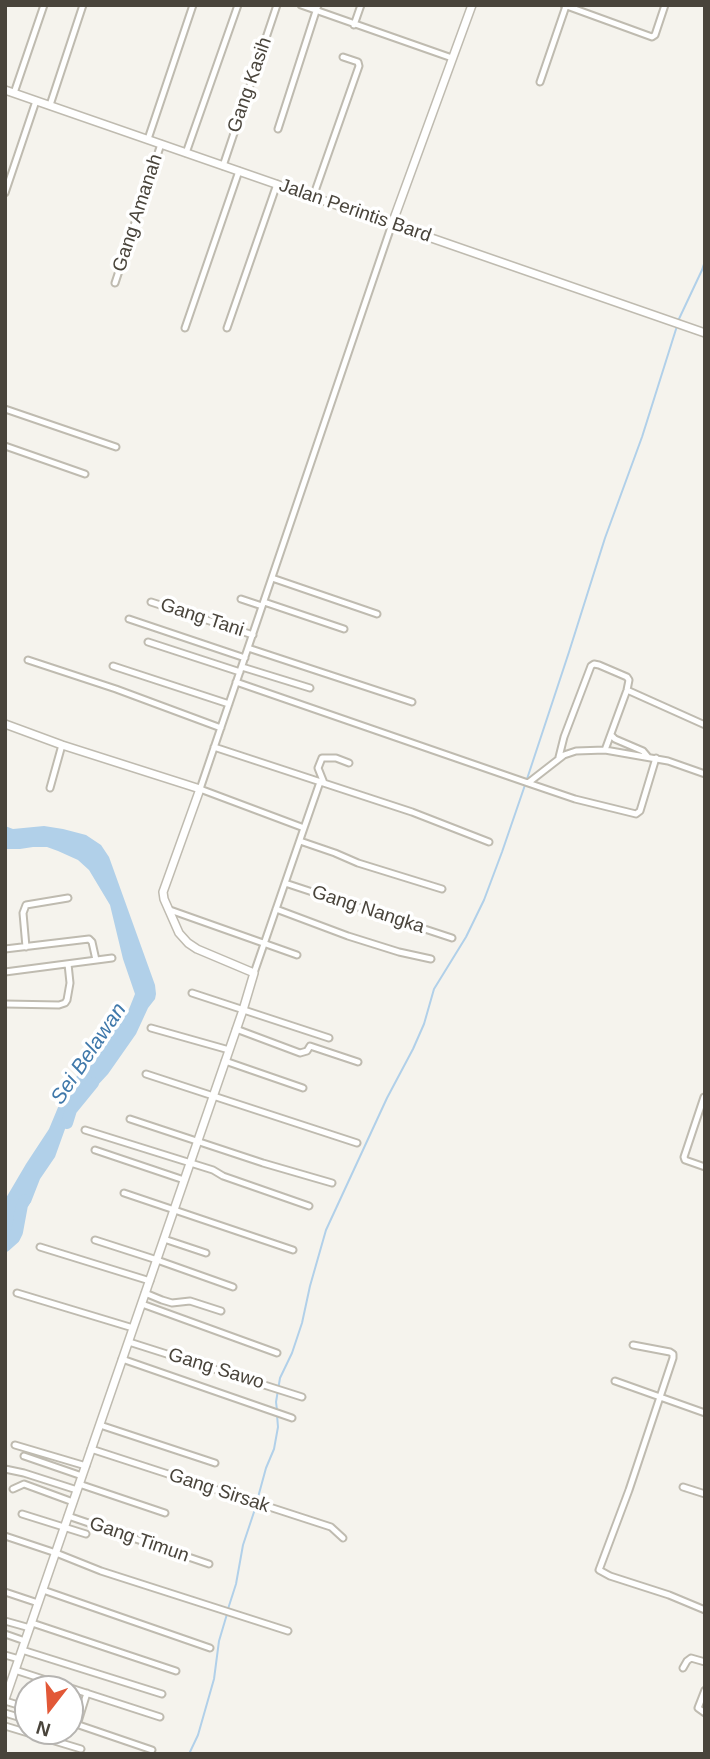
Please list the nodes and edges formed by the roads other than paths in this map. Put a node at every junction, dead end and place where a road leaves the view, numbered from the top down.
1 (44, 5) edge
2 (83, 5) edge
3 (193, 5) edge
4 (238, 5) edge
5 (277, 5) edge
6 (301, 5) edge
7 (361, 5) edge
8 (472, 5) edge
9 (565, 5) edge
10 (591, 5) edge
11 (665, 5) edge
12 (317, 8) edge
13 (588, 14) junction
14 (354, 25) junction
15 (343, 57) dead end
16 (452, 58) junction
17 (540, 82) dead end
18 (5, 90) edge
19 (14, 93) junction
20 (36, 101) junction
21 (50, 105) junction
22 (278, 129) dead end
23 (148, 139) junction
24 (160, 144) junction
25 (186, 153) junction
26 (223, 166) junction
27 (239, 171) junction
28 (277, 184) junction
29 (5, 193) edge
30 (313, 197) junction
31 (392, 224) junction
32 (115, 283) dead end
33 (185, 328) dead end
34 (227, 328) dead end
35 (705, 333) edge
36 (5, 409) edge
37 (5, 446) edge
38 (116, 447) dead end
39 (85, 474) dead end
40 (272, 578) junction
41 (241, 599) dead end
42 (151, 602) dead end
43 (263, 604) junction
44 (377, 614) dead end
45 (129, 619) dead end
46 (344, 629) dead end
47 (253, 635) junction
48 (148, 642) dead end
49 (248, 648) junction
50 (245, 658) junction
51 (28, 660) dead end
52 (113, 666) dead end
53 (241, 669) junction
54 (236, 682) junction
55 (310, 688) dead end
56 (627, 690) junction
57 (412, 702) dead end
58 (229, 704) junction
59 (5, 724) edge
60 (705, 724) edge
61 (221, 728) junction
62 (611, 735) junction
63 (62, 745) junction
64 (214, 747) junction
65 (605, 750) junction
66 (559, 757) junction
67 (648, 757) junction
68 (656, 758) junction
69 (349, 763) dead end
70 (705, 774) edge
71 (322, 782) junction
72 (527, 782) junction
73 (50, 788) dead end
74 (200, 789) junction
75 (304, 828) junction
76 (299, 841) junction
77 (489, 842) dead end
78 (285, 883) junction
79 (442, 889) dead end
80 (68, 898) dead end
81 (276, 909) junction
82 (170, 910) junction
83 (452, 938) dead end
84 (264, 945) junction
85 (26, 947) junction
86 (5, 950) edge
87 (298, 955) dead end
88 (112, 958) dead end
89 (431, 959) dead end
90 (96, 960) junction
91 (68, 964) junction
92 (5, 972) edge
93 (254, 973) junction
94 (191, 993) dead end
95 (5, 1003) edge
96 (243, 1010) junction
97 (151, 1028) dead end
98 (236, 1029) junction
99 (329, 1038) dead end
100 (229, 1050) junction
101 (225, 1060) junction
102 (358, 1062) dead end
103 (146, 1074) dead end
104 (303, 1088) dead end
105 (705, 1096) edge
106 (213, 1097) junction
107 (131, 1119) dead end
108 (85, 1130) dead end
109 (198, 1141) junction
110 (357, 1143) dead end
111 (95, 1150) dead end
112 (190, 1163) junction
113 (705, 1167) edge
114 (184, 1180) junction
115 (332, 1183) dead end
116 (124, 1193) dead end
117 (309, 1206) dead end
118 (174, 1211) junction
119 (164, 1239) junction
120 (95, 1241) dead end
121 (40, 1247) dead end
122 (293, 1250) dead end
123 (206, 1253) dead end
124 (157, 1260) junction
125 (149, 1281) junction
126 (233, 1287) dead end
127 (17, 1293) dead end
128 (145, 1293) junction
129 (142, 1304) junction
130 (221, 1311) dead end
131 (133, 1328) junction
132 (128, 1342) junction
133 (634, 1345) dead end
134 (277, 1353) dead end
135 (122, 1359) junction
136 (615, 1381) dead end
137 (302, 1397) dead end
138 (660, 1397) junction
139 (705, 1413) edge
140 (292, 1418) dead end
141 (100, 1425) junction
142 (15, 1445) dead end
143 (91, 1449) junction
144 (24, 1456) dead end
145 (215, 1463) dead end
146 (86, 1466) junction
147 (5, 1469) edge
148 (80, 1484) junction
149 (683, 1488) dead end
150 (13, 1489) dead end
151 (705, 1494) edge
152 (73, 1502) junction
153 (165, 1513) dead end
154 (22, 1514) dead end
155 (68, 1516) junction
156 (65, 1527) junction
157 (86, 1534) dead end
158 (5, 1536) edge
159 (343, 1538) dead end
160 (55, 1553) junction
161 (209, 1564) dead end
162 (43, 1590) junction
163 (5, 1592) edge
164 (38, 1603) junction
165 (705, 1610) edge
166 (5, 1620) edge
167 (31, 1625) junction
168 (288, 1632) dead end
169 (5, 1634) edge
170 (25, 1641) junction
171 (210, 1648) dead end
172 (22, 1650) junction
173 (5, 1655) edge
174 (19, 1659) junction
175 (705, 1662) edge
176 (683, 1668) dead end
177 (15, 1670) junction
178 (176, 1671) dead end
179 (705, 1690) edge
180 (87, 1693) junction
181 (163, 1695) dead end
182 (6, 1697) edge
183 (84, 1699) edge
184 (705, 1713) edge
185 (160, 1717) dead end
186 (5, 1726) edge
187 (84, 1728) edge
188 (81, 1749) dead end
189 (152, 1750) dead end

1 - 19 street
2 - 21 street
3 - 23 street
4 - 25 street
5 - 26 street, Gang Kasih
6 - 12 street
7 - 14 street
8 - 16 street
9 - 13 street
9 - 17 street
10 - 13 street
11 - 13 street
12 - 14 street
12 - 22 street
14 - 16 street
15 - 30 street
16 - 31 street
18 - 19 street, Jalan Perintis Bard
19 - 20 street, Jalan Perintis Bard
20 - 21 street, Jalan Perintis Bard
20 - 29 street
21 - 23 street, Jalan Perintis Bard
23 - 24 street, Jalan Perintis Bard
24 - 25 street, Jalan Perintis Bard
24 - 32 street, Gang Amanah
25 - 26 street, Jalan Perintis Bard
26 - 27 street, Jalan Perintis Bard
27 - 28 street, Jalan Perintis Bard
27 - 33 street
28 - 30 street, Jalan Perintis Bard
28 - 34 street
30 - 31 street, Jalan Perintis Bard
31 - 35 street, Jalan Perintis Bard
31 - 40 street
36 - 38 street
37 - 39 street
40 - 43 street
40 - 44 street
41 - 43 street
42 - 47 street, Gang Tani
43 - 46 street
43 - 47 street
45 - 50 street
47 - 49 street
48 - 53 street
49 - 50 street
49 - 57 street
50 - 53 street
51 - 61 street
52 - 58 street
53 - 54 street
53 - 55 street
54 - 58 street
54 - 72 street
56 - 60 street
56 - 62 street
56 - 66 street
58 - 61 street
59 - 63 street
61 - 64 street
62 - 65 street
62 - 67 street
63 - 73 street
63 - 74 street
64 - 71 street
64 - 74 street
65 - 66 street
65 - 67 street
66 - 72 street
67 - 68 street
68 - 70 street
68 - 72 street
69 - 71 street
71 - 75 street
71 - 77 street
74 - 75 street
74 - 82 street
75 - 76 street
76 - 78 street
76 - 79 street
78 - 81 street
78 - 83 street, Gang Nangka
80 - 85 street
81 - 84 street
81 - 89 street
82 - 84 street
82 - 93 street
84 - 87 street
84 - 93 street
85 - 86 street
85 - 90 street
88 - 90 street
90 - 91 street
91 - 92 street
91 - 95 street
93 - 96 street
94 - 96 street
96 - 98 street
96 - 99 street
97 - 100 street
98 - 100 street
98 - 102 street
100 - 101 street
101 - 104 street
101 - 106 street
103 - 106 street
105 - 113 street
106 - 109 street
106 - 110 street
107 - 109 street
108 - 112 street
109 - 112 street
109 - 115 street
111 - 114 street
112 - 114 street
112 - 117 street
114 - 118 street
116 - 118 street
118 - 119 street
118 - 122 street
119 - 123 street
119 - 124 street
120 - 124 street
121 - 125 street
124 - 125 street
124 - 126 street
125 - 128 street
127 - 131 street
128 - 129 street
128 - 130 street
129 - 131 street
129 - 134 street
131 - 132 street
132 - 135 street
132 - 137 street, Gang Sawo
133 - 138 street
135 - 140 street
135 - 141 street
136 - 138 street
138 - 139 street
138 - 165 street
141 - 143 street
141 - 145 street
142 - 146 street
143 - 146 street
143 - 159 street, Gang Sirsak
144 - 148 street
146 - 148 street
147 - 148 street
148 - 152 street
148 - 153 street
149 - 151 street
150 - 152 street
152 - 155 street
154 - 156 street
155 - 156 street
155 - 161 street, Gang Timun
156 - 157 street
156 - 160 street
158 - 160 street
160 - 162 street
160 - 168 street
162 - 164 street
162 - 171 street
163 - 164 street
164 - 167 street
166 - 167 street
167 - 170 street
167 - 178 street
169 - 170 street
170 - 172 street
172 - 174 street
172 - 181 street
173 - 174 street
174 - 177 street
175 - 176 street
177 - 180 street
177 - 182 street
179 - 184 street
180 - 183 street
180 - 185 street
186 - 188 street
187 - 189 street

